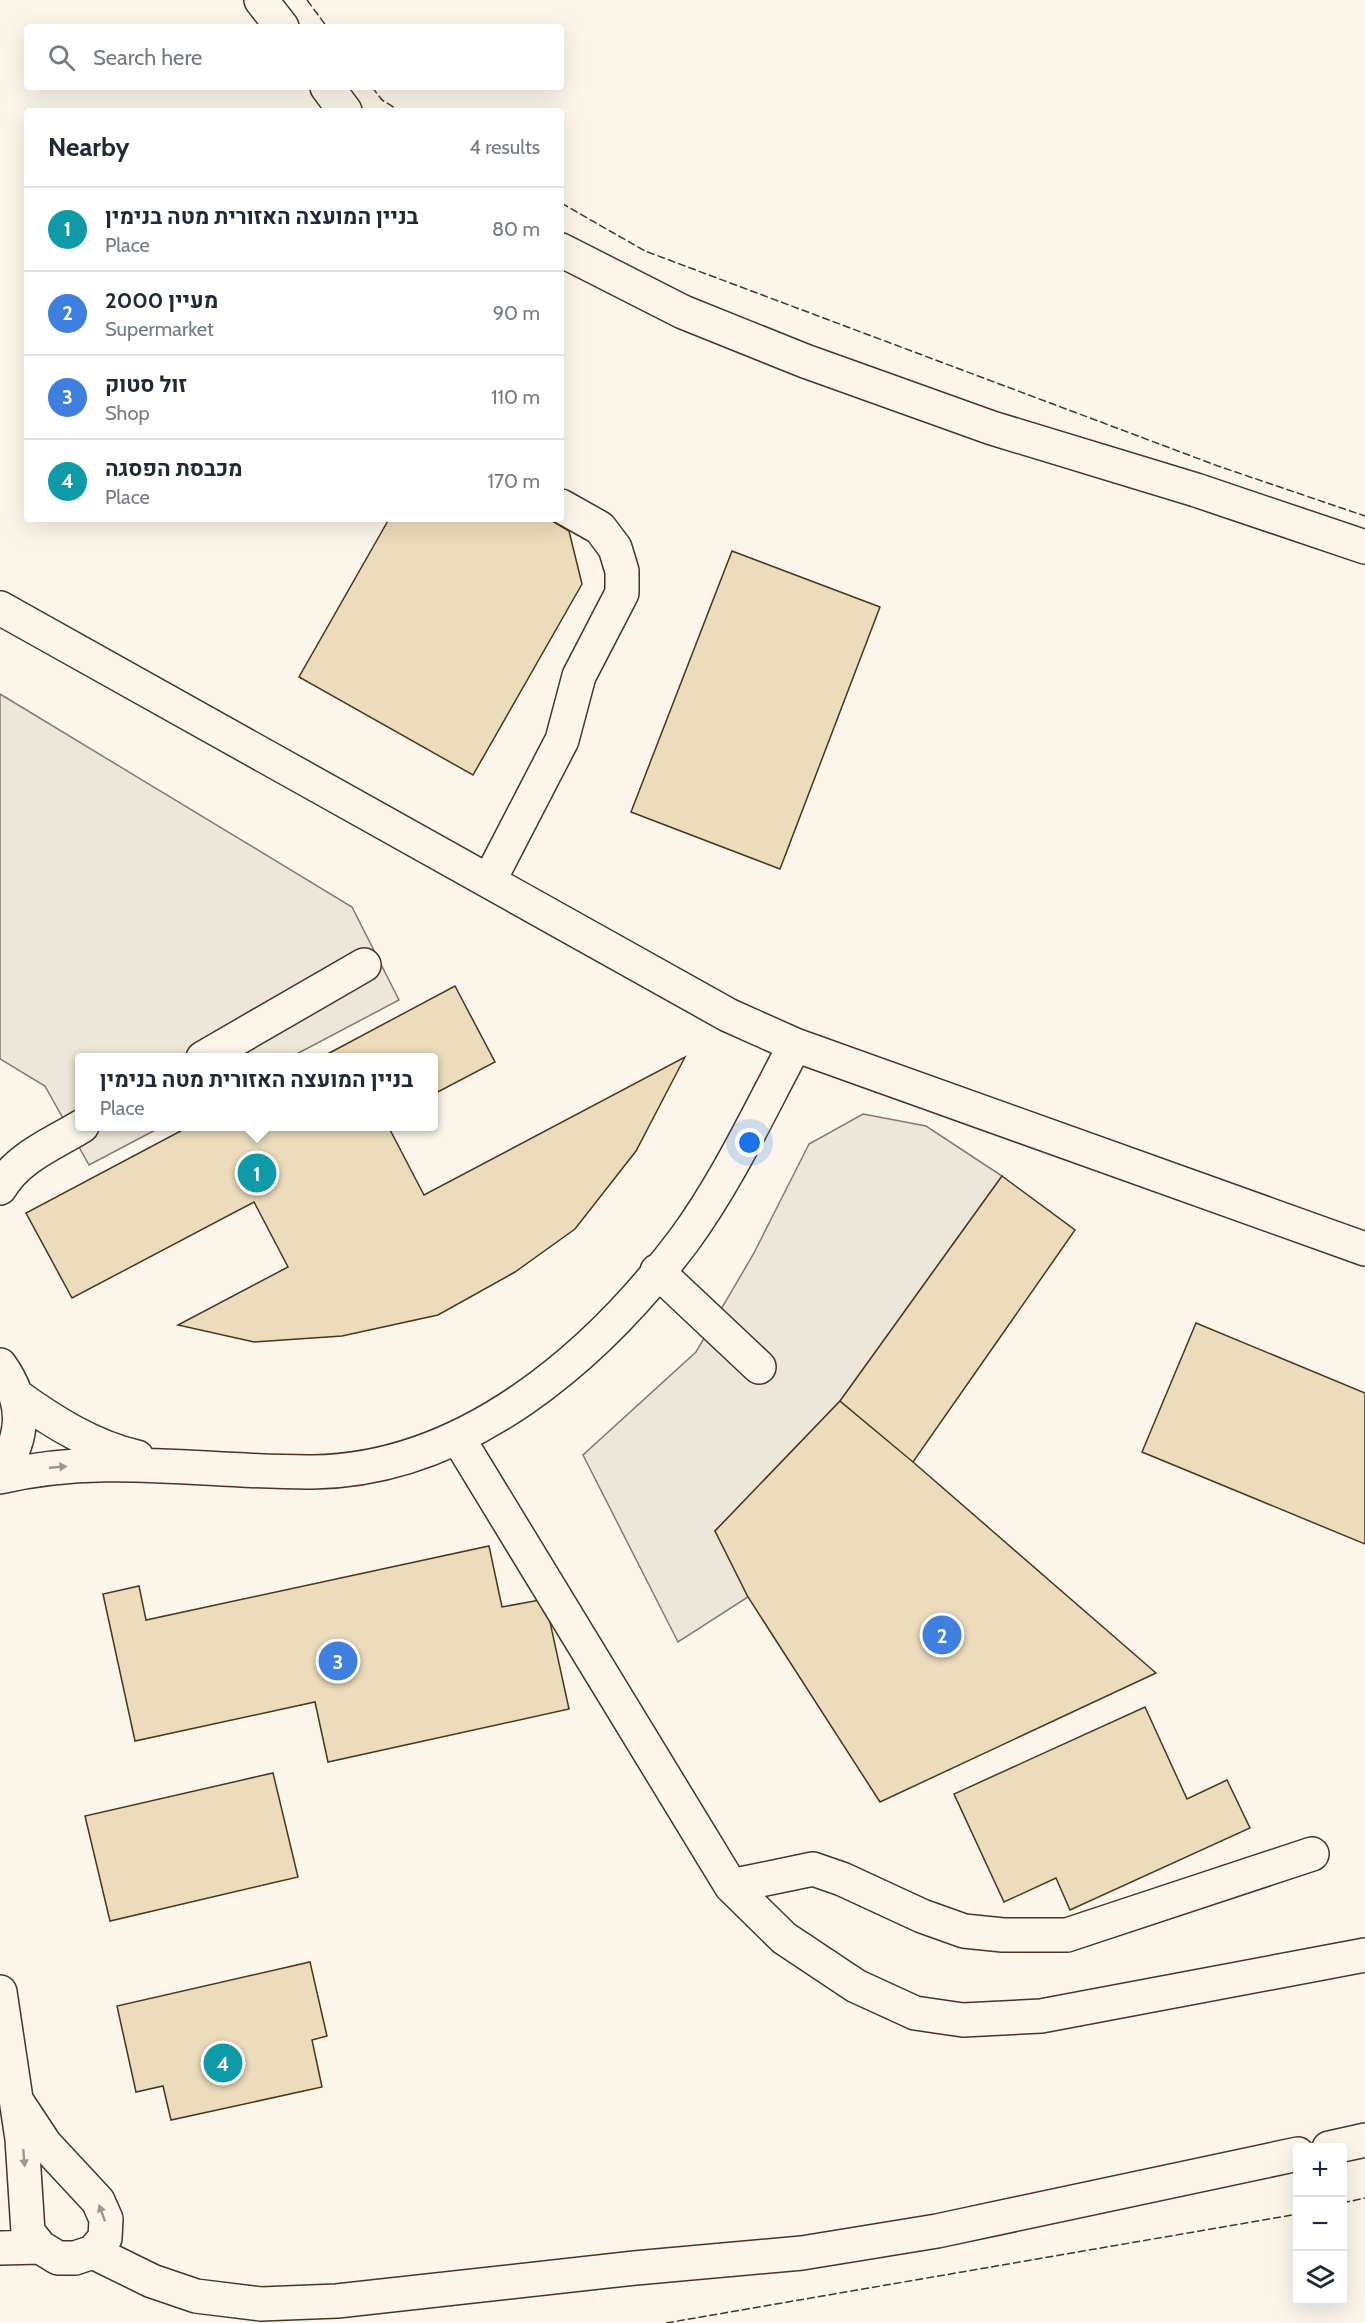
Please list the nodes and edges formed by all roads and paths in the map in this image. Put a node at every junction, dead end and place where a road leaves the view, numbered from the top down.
1 (261, 0) edge
2 (280, 24) edge
3 (329, 90) edge
4 (343, 108) edge
5 (564, 252) edge
6 (564, 508) edge
7 (1365, 547) edge
8 (0, 609) edge
9 (489, 881) junction
10 (364, 965) dead end
11 (795, 1045) junction
12 (212, 1053) edge
13 (75, 1129) edge
14 (12, 1158) edge
15 (0, 1188) edge
16 (1365, 1249) edge
17 (657, 1271) junction
18 (0, 1365) edge
19 (759, 1367) dead end
20 (17, 1396) junction
21 (458, 1438) junction
22 (165, 1464) junction
23 (0, 1476) edge
24 (1312, 1854) dead end
25 (730, 1886) junction
26 (1365, 1955) edge
27 (0, 1992) edge
28 (16, 2100) junction
29 (1365, 2140) edge
30 (1347, 2144) edge
31 (1293, 2155) edge
32 (40, 2247) junction
33 (0, 2248) edge
34 (93, 2252) junction

1 - 2 street
3 - 4 street
5 - 7 street
6 - 9 street
8 - 9 street
9 - 11 street
10 - 12 street
11 - 16 street
11 - 17 street
13 - 14 street
14 - 15 street
17 - 19 street
17 - 21 street
18 - 20 street
20 - 22 street
20 - 23 street
21 - 22 street
21 - 25 street
23 -> 22 street
24 - 25 street
25 - 26 street
27 - 28 street
28 -> 32 street
34 -> 28 street
29 - 30 street
31 - 34 street
32 - 33 street
32 - 34 street

